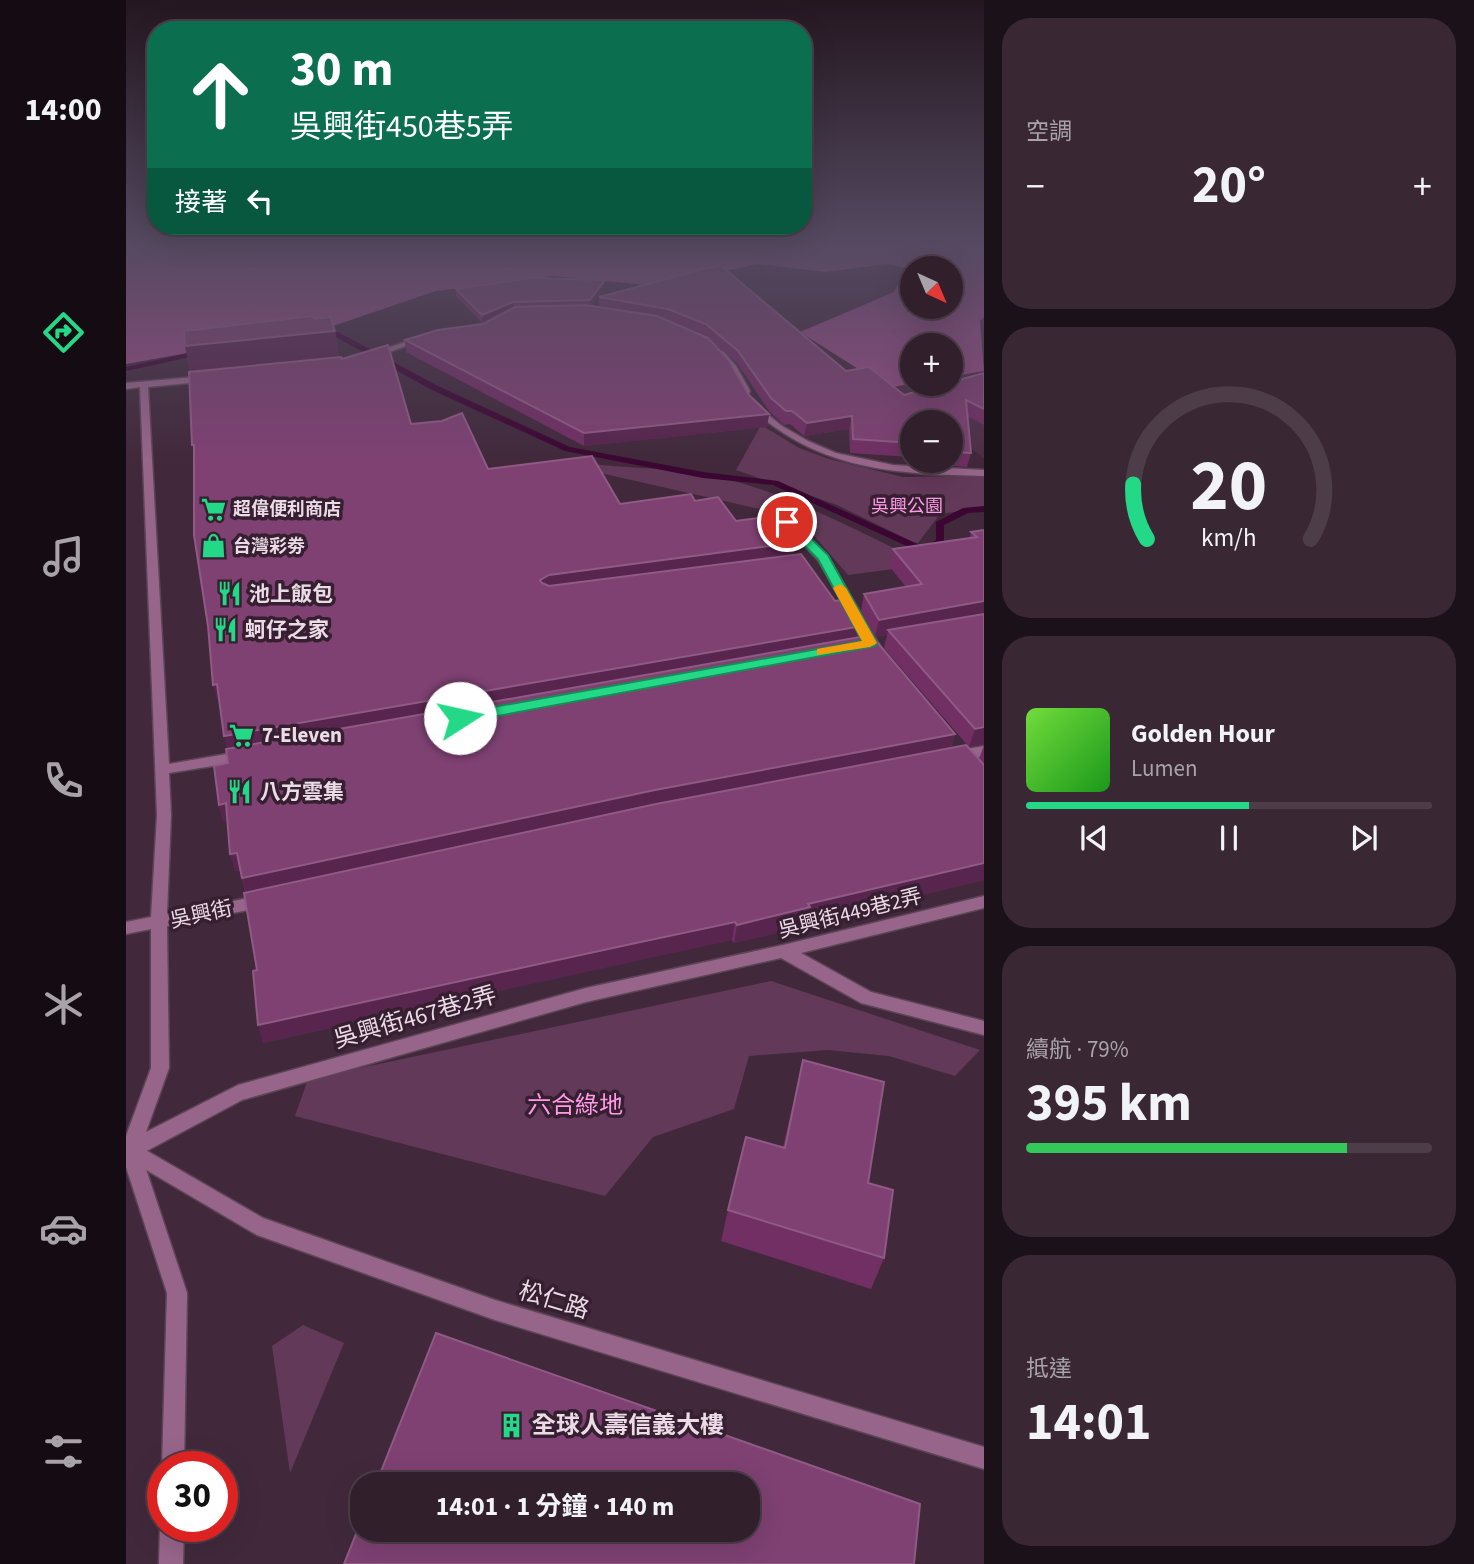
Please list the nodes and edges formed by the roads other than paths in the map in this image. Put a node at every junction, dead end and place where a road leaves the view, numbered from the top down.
1 (433, 336) edge
2 (711, 345) edge
3 (361, 359) edge
4 (223, 377) edge
5 (126, 386) edge
6 (144, 386) junction
7 (984, 474) edge
8 (787, 522) dead end
9 (823, 558) junction
10 (810, 559) dead end
11 (877, 642) junction
12 (857, 646) edge
13 (887, 664) edge
14 (959, 749) junction
15 (984, 751) edge
16 (257, 754) edge
17 (936, 760) edge
18 (162, 770) junction
19 (977, 770) edge
20 (273, 898) edge
21 (984, 902) edge
22 (159, 923) junction
23 (126, 928) edge
24 (783, 951) junction
25 (726, 963) joint
26 (984, 1028) edge
27 (128, 1149) edge
28 (173, 1451) edge
29 (984, 1458) edge
30 (172, 1542) edge
31 (171, 1564) edge

1 - 3 street
2 - 7 street
4 - 6 street
5 - 6 street
6 - 18 street, 吳興街
8 - 9 street
9 - 10 street
9 - 11 street
11 - 12 street
11 - 13 street
14 - 15 street
14 - 17 street
14 - 19 street
16 - 18 street
18 - 22 street, 吳興街
20 - 22 street, 吳興街
21 - 24 street, 吳興街449巷2弄
22 - 23 street
22 - 27 street, 吳興街
24 - 25 street, 吳興街449巷2弄
24 - 26 street
25 - 27 street, 吳興街467巷2弄
27 - 28 street
27 - 29 street, 松仁路
30 - 31 street

